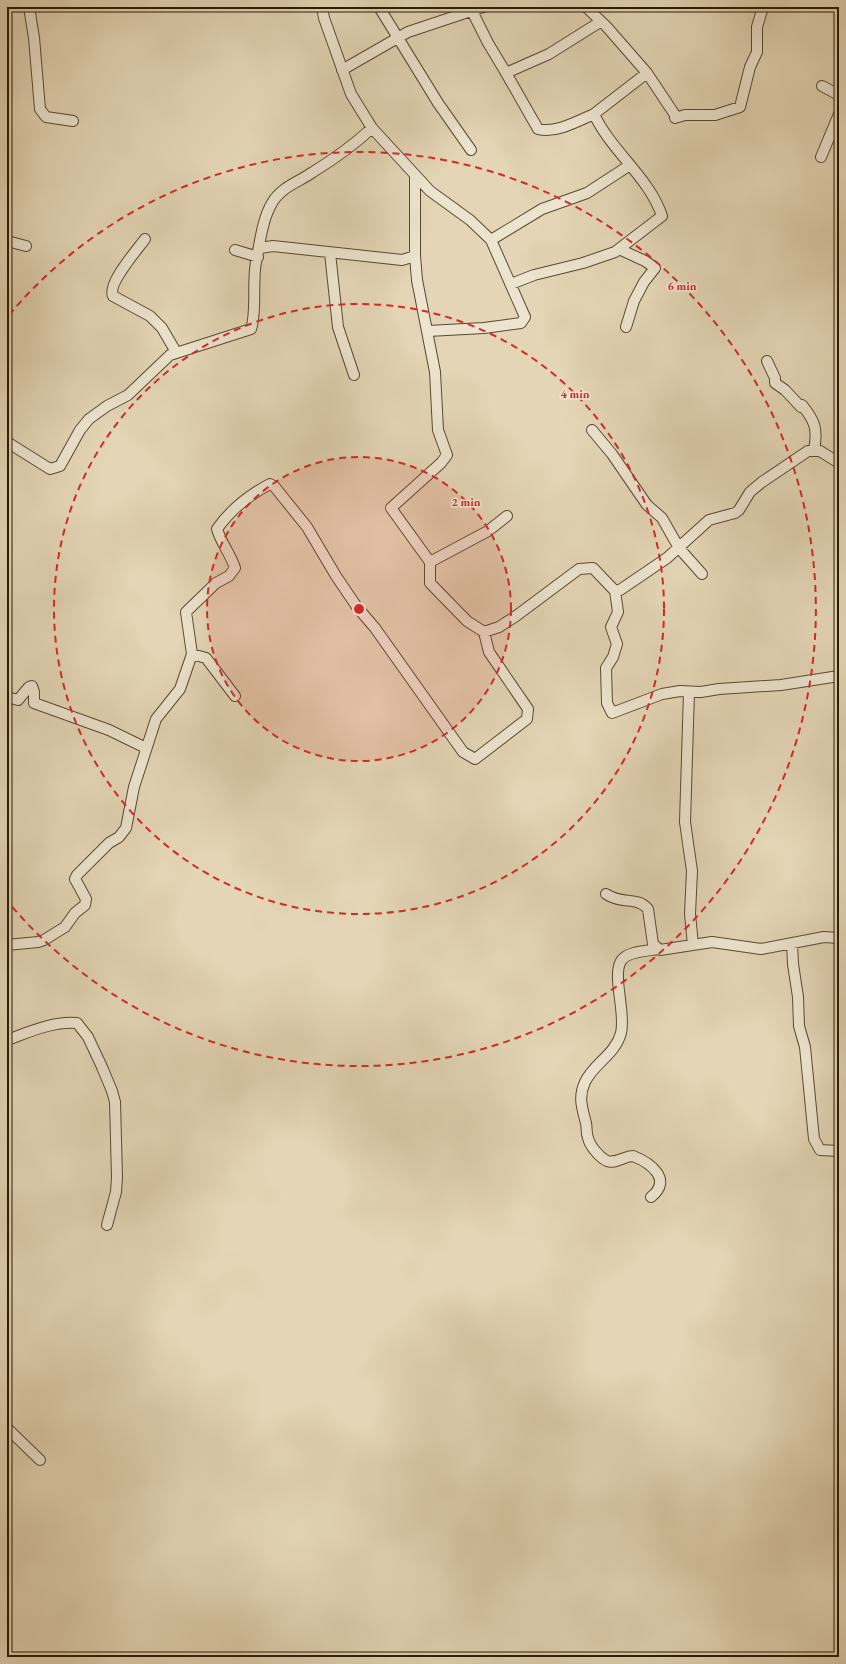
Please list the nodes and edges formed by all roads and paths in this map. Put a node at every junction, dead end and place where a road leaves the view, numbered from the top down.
1 (29, 7) edge
2 (322, 7) edge
3 (379, 7) edge
4 (586, 7) edge
5 (763, 7) edge
6 (478, 9) edge
7 (600, 22) junction
8 (398, 38) junction
9 (342, 70) junction
10 (506, 73) junction
11 (647, 73) junction
12 (822, 86) dead end
13 (839, 96) edge
14 (594, 114) junction
15 (839, 114) edge
16 (73, 121) dead end
17 (372, 128) junction
18 (471, 150) dead end
19 (821, 157) dead end
20 (630, 166) junction
21 (415, 175) junction
22 (145, 239) dead end
23 (492, 240) junction
24 (7, 241) edge
25 (26, 246) dead end
26 (235, 250) dead end
27 (620, 250) junction
28 (259, 253) junction
29 (330, 253) junction
30 (415, 256) junction
31 (511, 284) junction
32 (626, 327) dead end
33 (428, 331) junction
34 (176, 352) junction
35 (767, 361) dead end
36 (354, 375) dead end
37 (592, 430) dead end
38 (7, 442) edge
39 (814, 450) junction
40 (839, 463) edge
41 (507, 516) dead end
42 (678, 548) junction
43 (430, 562) junction
44 (702, 574) dead end
45 (615, 591) junction
46 (484, 632) junction
47 (192, 654) junction
48 (839, 676) edge
49 (689, 692) junction
50 (235, 696) dead end
51 (7, 697) edge
52 (18, 700) junction
53 (34, 703) junction
54 (146, 748) junction
55 (606, 894) dead end
56 (839, 938) edge
57 (792, 943) junction
58 (7, 945) edge
59 (693, 945) junction
60 (658, 949) junction
61 (7, 1040) edge
62 (839, 1151) edge
63 (651, 1197) dead end
64 (107, 1225) dead end
65 (7, 1428) edge
66 (40, 1460) dead end

1 - 16 street
2 - 9 street
3 - 8 street
4 - 7 street
5 - 11 street
6 - 8 street
6 - 10 street
7 - 10 street
7 - 11 street
8 - 9 street
8 - 18 street
9 - 17 street
10 - 14 street
11 - 14 street
12 - 13 street
14 - 20 street
15 - 19 street
17 - 21 street
17 - 28 street
20 - 23 street
20 - 27 street
21 - 23 street
21 - 30 street
22 - 34 street
23 - 31 street
24 - 25 street
26 - 28 street
27 - 31 street
27 - 32 street
28 - 29 street
28 - 34 street
29 - 30 street
29 - 36 street
30 - 33 street
31 - 33 street
33 - 43 street
34 - 38 street
35 - 39 street
37 - 42 street
39 - 40 street
39 - 42 street
41 - 43 street
42 - 44 street
42 - 45 street
43 - 46 street
45 - 46 street
45 - 49 street
46 - 47 street
47 - 50 street
47 - 54 street
48 - 49 street
49 - 59 street
51 - 52 street
52 - 53 street
52 - 53 street
53 - 54 street
54 - 58 street
55 - 60 street
56 - 57 street
57 - 59 street
57 - 62 street
59 - 60 street
60 - 63 street
61 - 64 street
65 - 66 street

